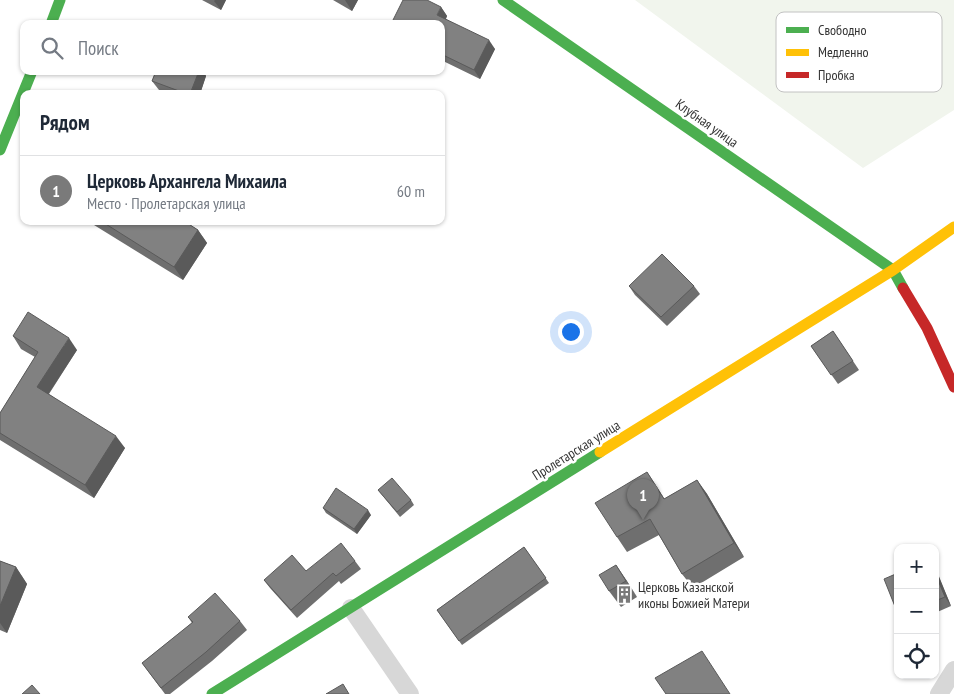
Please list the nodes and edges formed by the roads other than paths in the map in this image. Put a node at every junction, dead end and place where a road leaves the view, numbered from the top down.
1 (60, 0) edge
2 (503, 0) edge
3 (52, 20) edge
4 (30, 75) edge
5 (24, 90) edge
6 (20, 101) edge
7 (0, 150) edge
8 (954, 227) edge
9 (893, 270) junction
10 (954, 387) edge
11 (351, 608) junction
12 (954, 670) edge
13 (212, 694) edge
14 (410, 694) edge
15 (939, 694) edge

1 - 3 street
2 - 9 street, Клубная улица
4 - 5 street
6 - 7 street
8 - 9 street, Пролетарская улица
9 - 10 street
9 - 11 street, Пролетарская улица
11 - 13 street, Пролетарская улица
11 - 14 street
12 - 15 street

